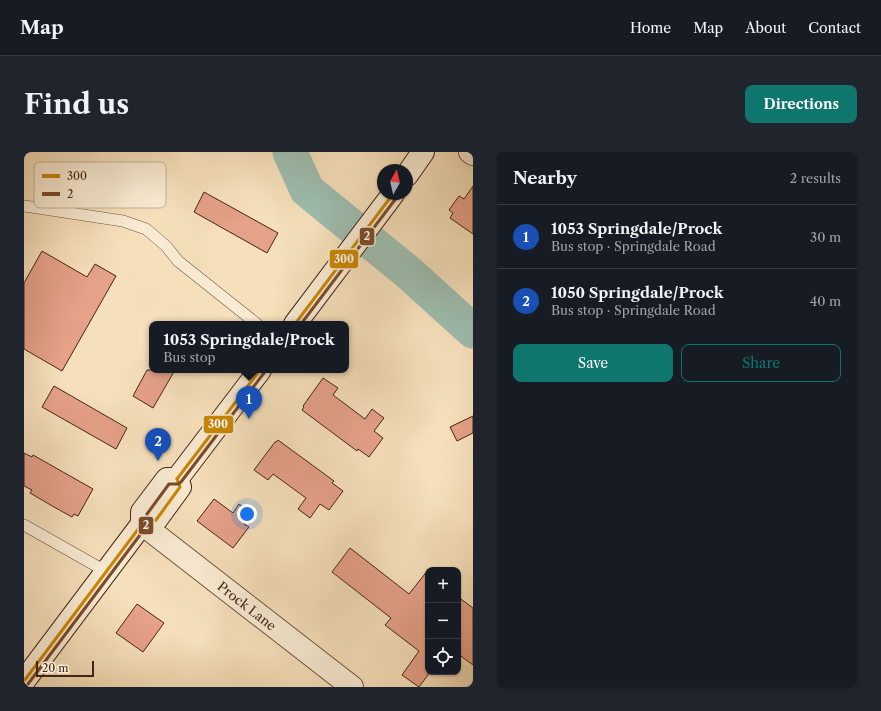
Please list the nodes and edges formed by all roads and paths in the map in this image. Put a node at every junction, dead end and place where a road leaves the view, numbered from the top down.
1 (423, 152) edge
2 (470, 152) edge
3 (473, 154) edge
4 (413, 166) edge
5 (389, 200) edge
6 (24, 206) edge
7 (34, 208) edge
8 (37, 208) edge
9 (253, 321) edge
10 (297, 321) edge
11 (258, 373) edge
12 (142, 524) junction
13 (24, 526) edge
14 (107, 572) junction
15 (24, 681) edge
16 (352, 687) edge

1 - 4 main road
2 - 3 main road
5 - 10 main road
6 - 7 lane
8 - 9 lane
11 - 12 main road
12 - 14 main road
12 - 16 main road, Prock Lane
13 - 14 lane
14 - 15 main road

